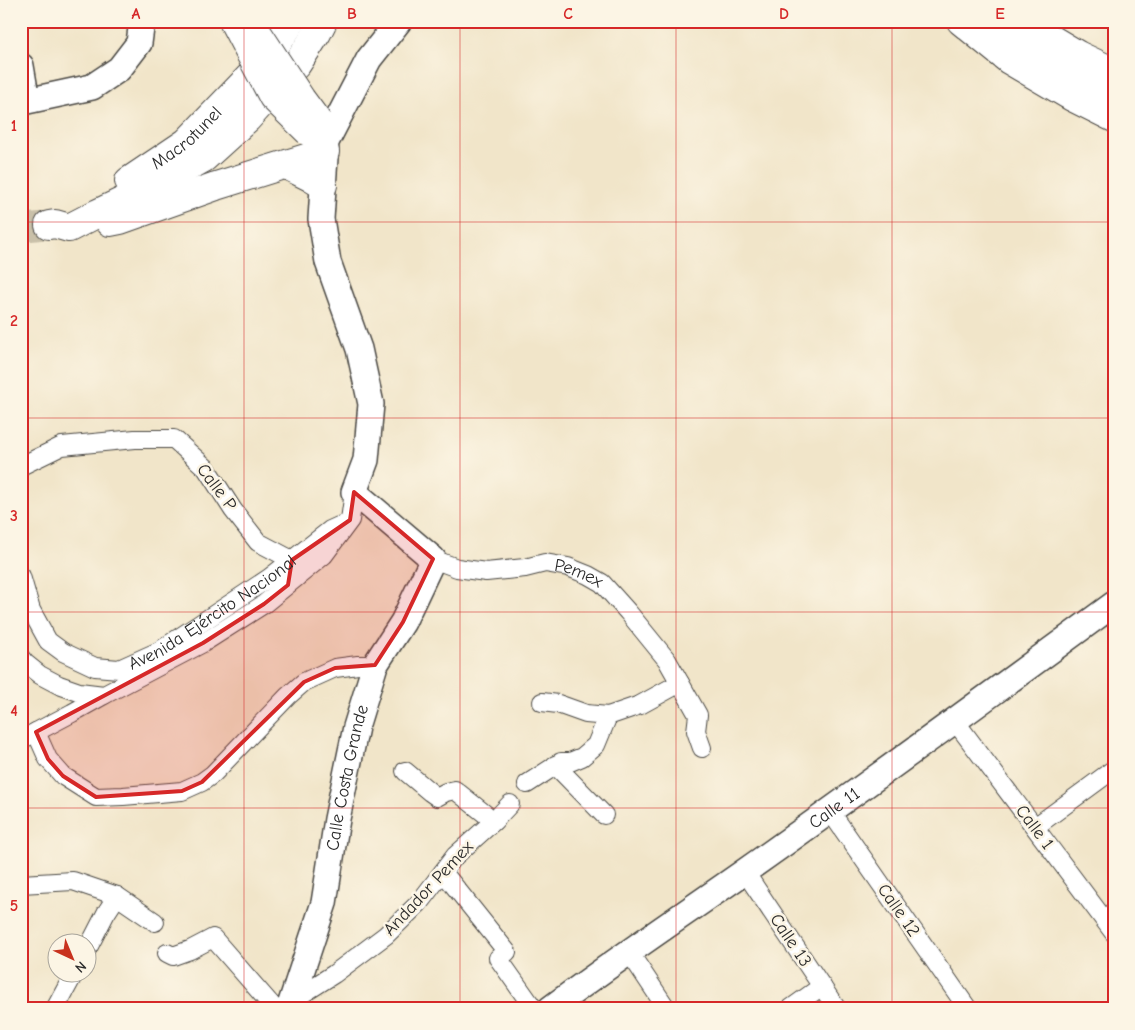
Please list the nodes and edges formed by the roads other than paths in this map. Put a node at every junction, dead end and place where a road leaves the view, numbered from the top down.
1 (142, 21) edge
2 (233, 21) edge
3 (249, 21) edge
4 (292, 21) edge
5 (323, 21) edge
6 (399, 21) edge
7 (961, 21) edge
8 (999, 21) edge
9 (1021, 21) edge
10 (21, 66) edge
11 (1114, 72) edge
12 (1114, 87) edge
13 (24, 102) edge
14 (1114, 118) edge
15 (322, 136) junction
16 (286, 165) junction
17 (323, 186) junction
18 (58, 226) junction
19 (21, 466) edge
20 (354, 492) junction
21 (350, 520) junction
22 (434, 559) junction
23 (292, 560) junction
24 (21, 576) edge
25 (288, 585) junction
26 (1114, 604) edge
27 (21, 658) edge
28 (375, 665) junction
29 (680, 683) junction
30 (104, 695) junction
31 (542, 702) dead end
32 (608, 716) junction
33 (955, 721) junction
34 (28, 736) edge
35 (702, 748) dead end
36 (555, 766) junction
37 (1114, 769) edge
38 (404, 771) dead end
39 (527, 784) dead end
40 (510, 804) dead end
41 (830, 811) junction
42 (604, 815) dead end
43 (494, 821) junction
44 (1035, 827) junction
45 (443, 872) junction
46 (745, 872) junction
47 (21, 884) edge
48 (117, 896) junction
49 (155, 922) dead end
50 (96, 932) edge
51 (1114, 933) edge
52 (629, 952) junction
53 (167, 953) dead end
54 (70, 982) edge
55 (822, 986) junction
56 (281, 1007) edge
57 (56, 1009) edge
58 (534, 1009) edge
59 (550, 1009) edge
60 (667, 1009) edge
61 (790, 1009) edge
62 (837, 1009) edge
63 (968, 1009) edge

1 - 13 street
2 - 15 main road, bridge
3 - 15 main road, bridge
4 - 18 main road, Macrotunel
5 - 18 main road
6 - 15 street, Avenida Ejército Nacional
7 - 14 main road
8 - 12 main road
9 - 11 main road
10 - 13 street
15 - 16 main road
15 - 17 street, Avenida Ejército Nacional
16 - 17 main road
16 - 18 main road
17 - 20 street, Avenida Ejército Nacional
19 - 23 street, Calle P
20 - 21 street, Avenida Ejército Nacional
20 - 22 street, Pemex
21 - 23 street, Avenida Ejército Nacional
21 - 25 street, Avenida Ejército Nacional
22 - 28 street, Calle Costa Grande
22 - 29 street, Pemex
23 - 24 street, Avenida Ejército Nacional
23 - 25 street
25 - 30 street, Avenida Ejército Nacional
26 - 33 street, Calle 11
27 - 30 street
28 - 34 street
28 - 56 street, Calle Costa Grande
29 - 32 street
29 - 35 street, Pemex
30 - 34 street, Avenida Ejército Nacional
31 - 32 street
32 - 36 street
33 - 41 street, Calle 11
33 - 44 street, Calle 1
36 - 39 street
36 - 42 street
37 - 44 street
38 - 43 street
40 - 43 street, Andador Pemex
41 - 46 street, Calle 11
41 - 63 street, Calle 12
43 - 45 street, Andador Pemex
44 - 51 street, Calle 1
45 - 56 street, Andador Pemex
45 - 58 street
46 - 52 street, Calle 11
46 - 55 street, Calle 13
47 - 48 street
48 - 49 street
48 - 50 street
52 - 59 street, Calle 11
52 - 60 street
53 - 56 street
54 - 57 street
55 - 61 street
55 - 62 street, Calle 13

